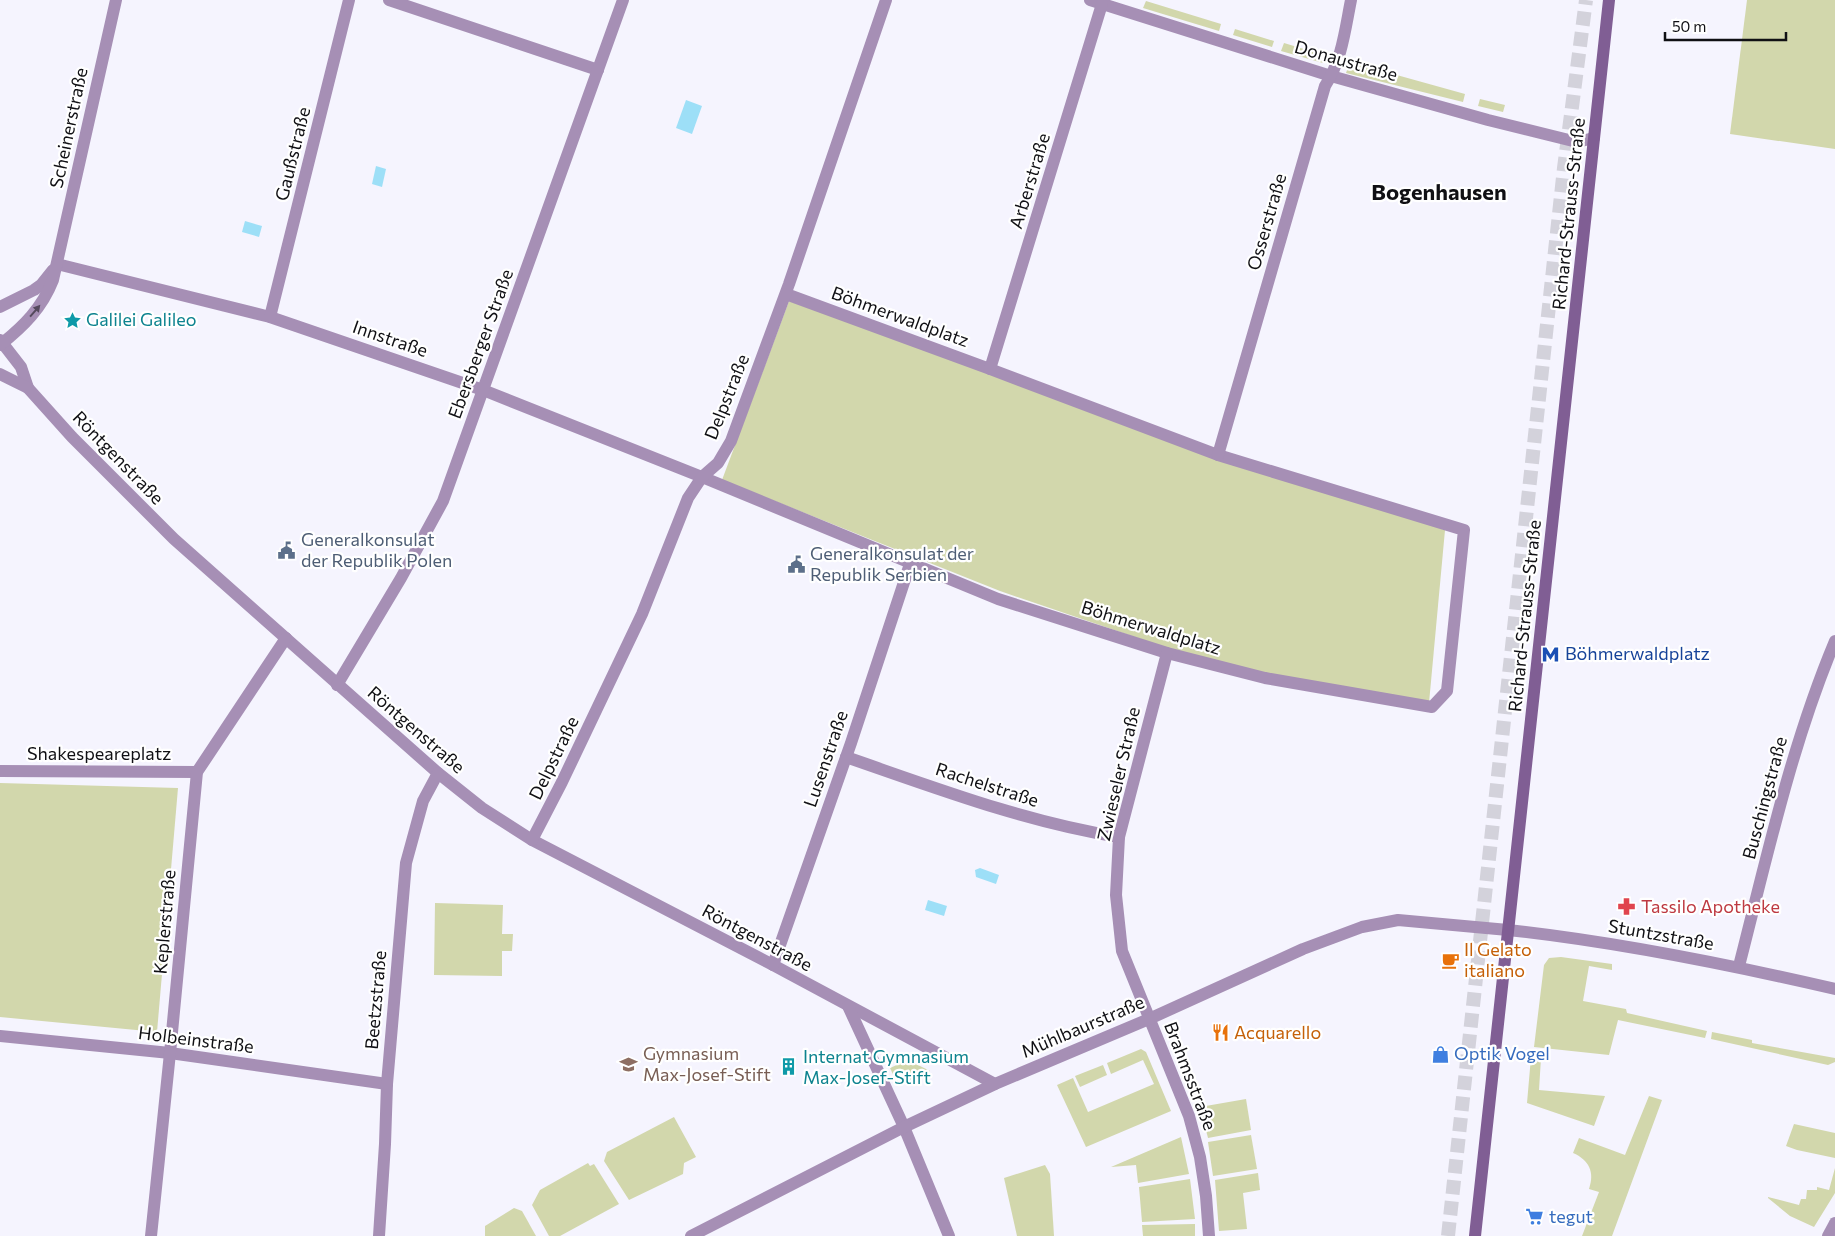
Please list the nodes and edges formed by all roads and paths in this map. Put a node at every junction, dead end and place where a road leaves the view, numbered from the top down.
1 (116, 0) edge
2 (349, 0) edge
3 (389, 0) edge
4 (623, 0) edge
5 (886, 0) edge
6 (1350, 0) edge
7 (1609, 0) edge
8 (1096, 2) edge
9 (598, 70) junction
10 (1331, 76) junction
11 (1594, 138) junction
12 (57, 264) junction
13 (786, 294) junction
14 (0, 308) edge
15 (270, 317) junction
16 (1, 342) edge
17 (990, 369) junction
18 (0, 374) edge
19 (28, 388) junction
20 (484, 390) junction
21 (1218, 455) junction
22 (702, 477) junction
23 (910, 564) junction
24 (286, 638) junction
25 (1835, 641) edge
26 (1167, 653) junction
27 (337, 685) junction
28 (846, 757) junction
29 (0, 771) edge
30 (197, 772) junction
31 (438, 774) junction
32 (1119, 837) junction
33 (532, 840) junction
34 (1508, 930) junction
35 (773, 965) junction
36 (1739, 966) junction
37 (1835, 989) edge
38 (848, 1006) junction
39 (1148, 1019) junction
40 (0, 1036) edge
41 (170, 1053) junction
42 (387, 1084) junction
43 (995, 1084) junction
44 (904, 1127) junction
45 (1835, 1223) edge
46 (151, 1236) edge
47 (379, 1236) edge
48 (691, 1236) edge
49 (949, 1236) edge
50 (1209, 1236) edge
51 (1475, 1236) edge
52 (1828, 1236) edge

1 - 12 street, Scheinerstraße
2 - 15 street, Gaußstraße
3 - 9 street
4 - 9 street, Ebersberger Straße
5 - 13 street, Delpstraße
6 - 10 street, Osserstraße
7 - 11 main road, Richard-Strauss-Straße
8 - 10 street, Donaustraße
8 - 17 street, Arberstraße
9 - 20 street, Ebersberger Straße
10 - 11 street, Donaustraße
10 - 21 street, Osserstraße
11 - 34 main road, Richard-Strauss-Straße
12 - 14 street
12 - 15 street, Innstraße
16 -> 12 street, Scheinerstraße
13 - 17 street, Böhmerwaldplatz
13 - 22 street, Delpstraße
15 - 20 street, Innstraße
16 - 19 street, Röntgenstraße
17 - 21 street, Böhmerwaldplatz
18 - 19 street, Röntgenstraße
19 - 24 street, Röntgenstraße
20 - 22 street, Innstraße
20 - 27 street, Ebersberger Straße
21 - 26 street, Böhmerwaldplatz
22 - 23 street, Böhmerwaldplatz
22 - 33 street, Delpstraße
23 - 26 street, Böhmerwaldplatz
23 - 28 street, Lusenstraße
24 - 27 street, Röntgenstraße
24 - 30 street, Keplerstraße
25 - 36 street, Buschingstraße
26 - 32 street, Zwieseler Straße
27 - 31 street, Röntgenstraße
28 - 32 street, Rachelstraße
28 - 35 street, Lusenstraße
29 - 30 street, Shakespeareplatz
30 - 41 street, Keplerstraße
31 - 33 street, Röntgenstraße
31 - 42 street, Beetzstraße
32 - 39 street, Zwieseler Straße
33 - 35 street, Röntgenstraße
34 - 36 street, Stuntzstraße
34 - 39 street, Mühlbaurstraße
34 - 51 main road, Richard-Strauss-Straße
35 - 38 street, Röntgenstraße
36 - 37 street, Stuntzstraße
38 - 43 street, Röntgenstraße
38 - 44 street
39 - 43 street, Mühlbaurstraße
39 - 50 street, Brahmsstraße
40 - 41 street, Holbeinstraße
41 - 42 street, Holbeinstraße
41 - 46 street, Keplerstraße
42 - 47 street, Beetzstraße
43 - 44 street, Mühlbaurstraße
44 - 48 street, Mühlbaurstraße
44 - 49 street
45 - 52 street

